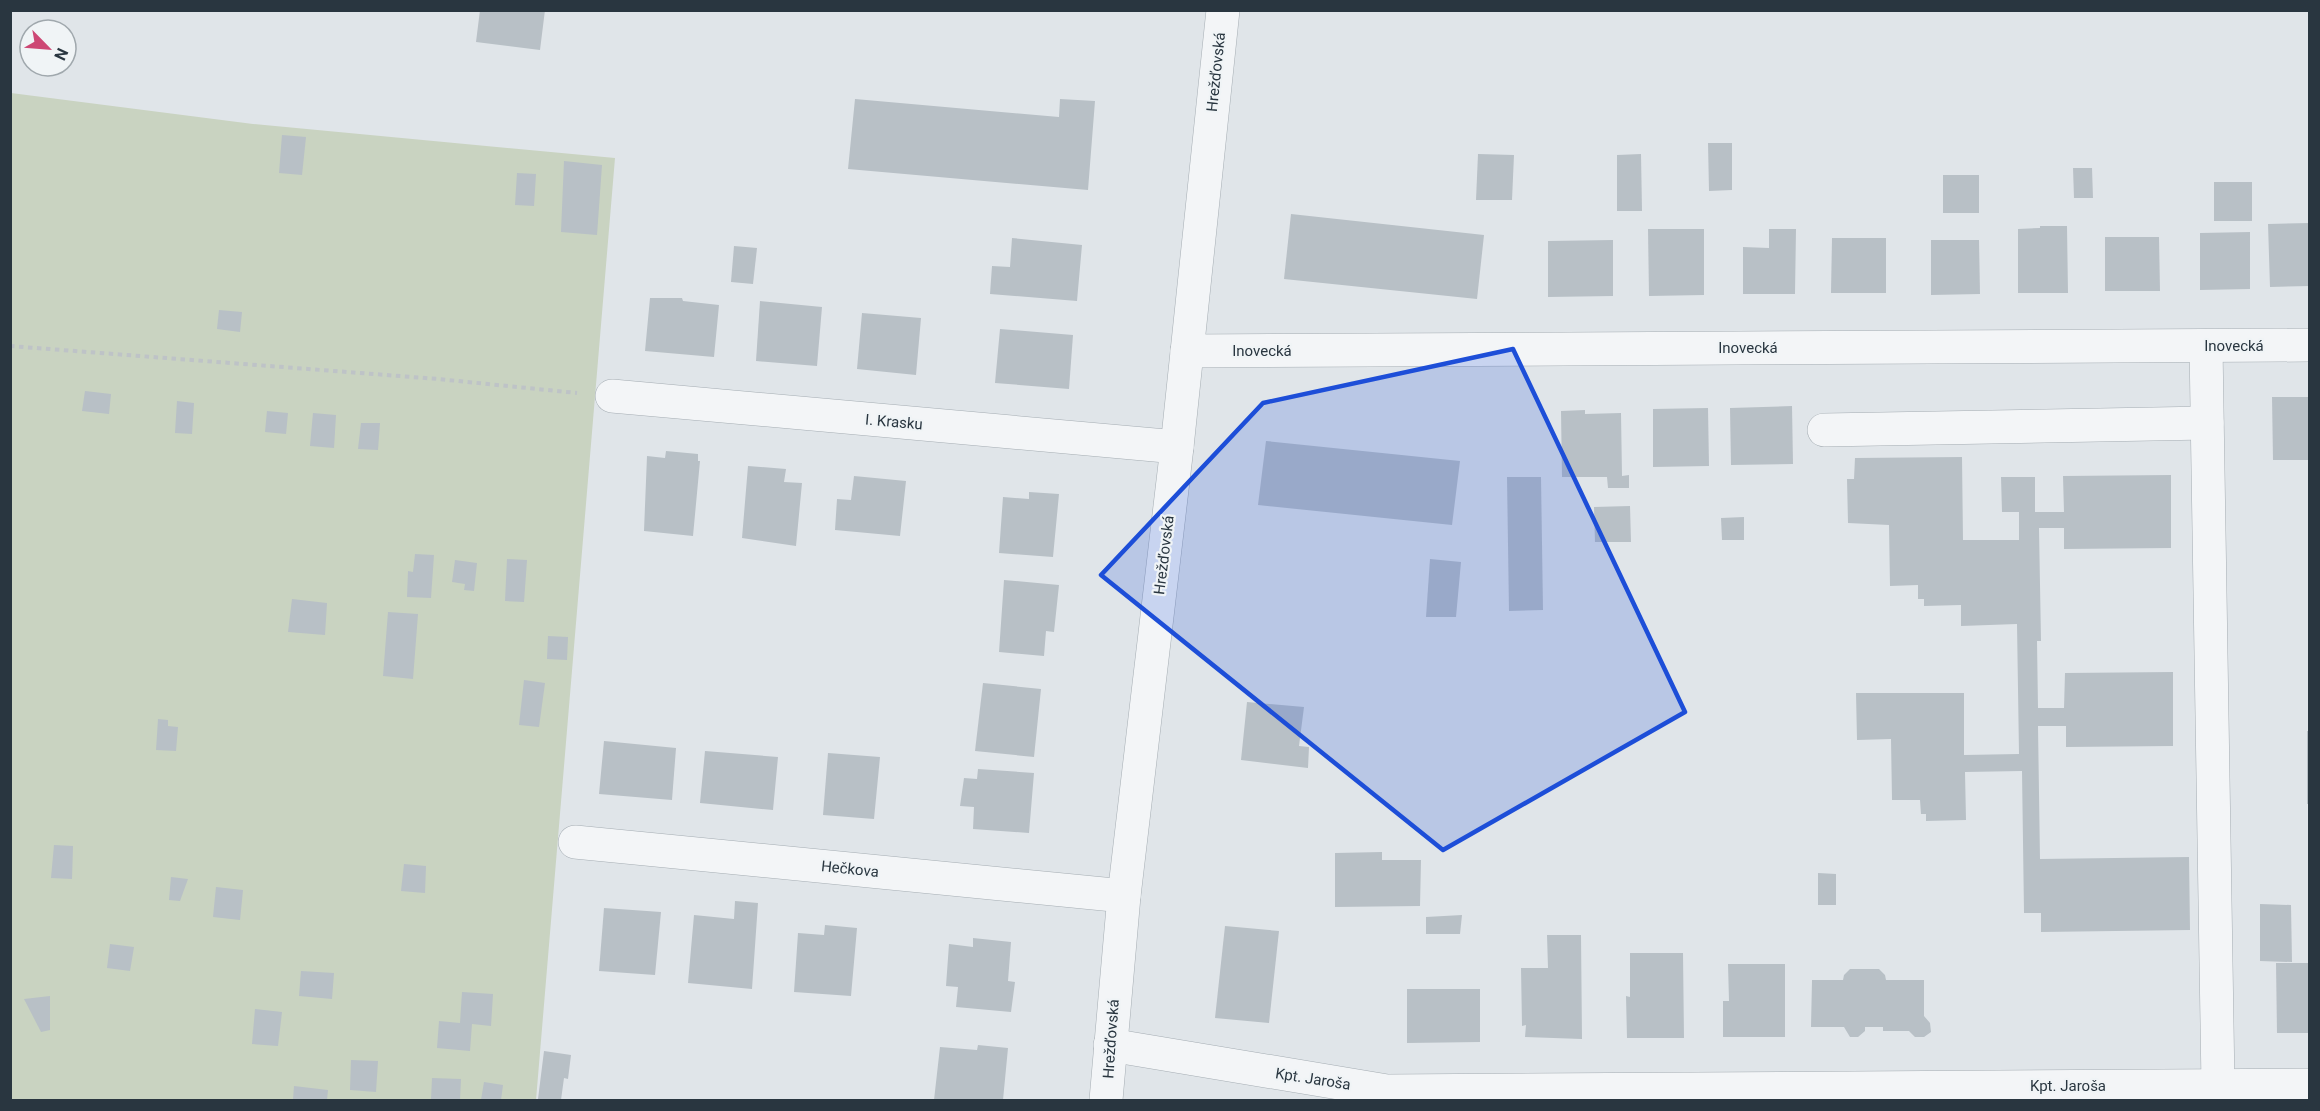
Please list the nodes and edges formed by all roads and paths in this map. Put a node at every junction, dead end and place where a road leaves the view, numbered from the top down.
1 (1223, 10) edge
2 (2310, 345) edge
3 (10, 346) edge
4 (2206, 346) junction
5 (1187, 351) junction
6 (612, 396) joint
7 (2207, 423) junction
8 (1824, 430) dead end
9 (1177, 447) junction
10 (575, 842) dead end
11 (1124, 896) junction
12 (1110, 1045) junction
13 (2310, 1084) edge
14 (2218, 1085) junction
15 (1106, 1101) edge

1 - 5 street, Hrežďovská
2 - 4 street, Inovecká
3 - 6 path
4 - 5 street, Inovecká
4 - 7 street
5 - 9 street, Hrežďovská
6 - 9 street, I. Krasku
7 - 8 street
7 - 14 street
9 - 11 street, Hrežďovská
10 - 11 street, Hečkova
11 - 12 street, Hrežďovská
12 - 14 street, Kpt. Jaroša
12 - 15 street, Hrežďovská
13 - 14 street, Kpt. Jaroša

